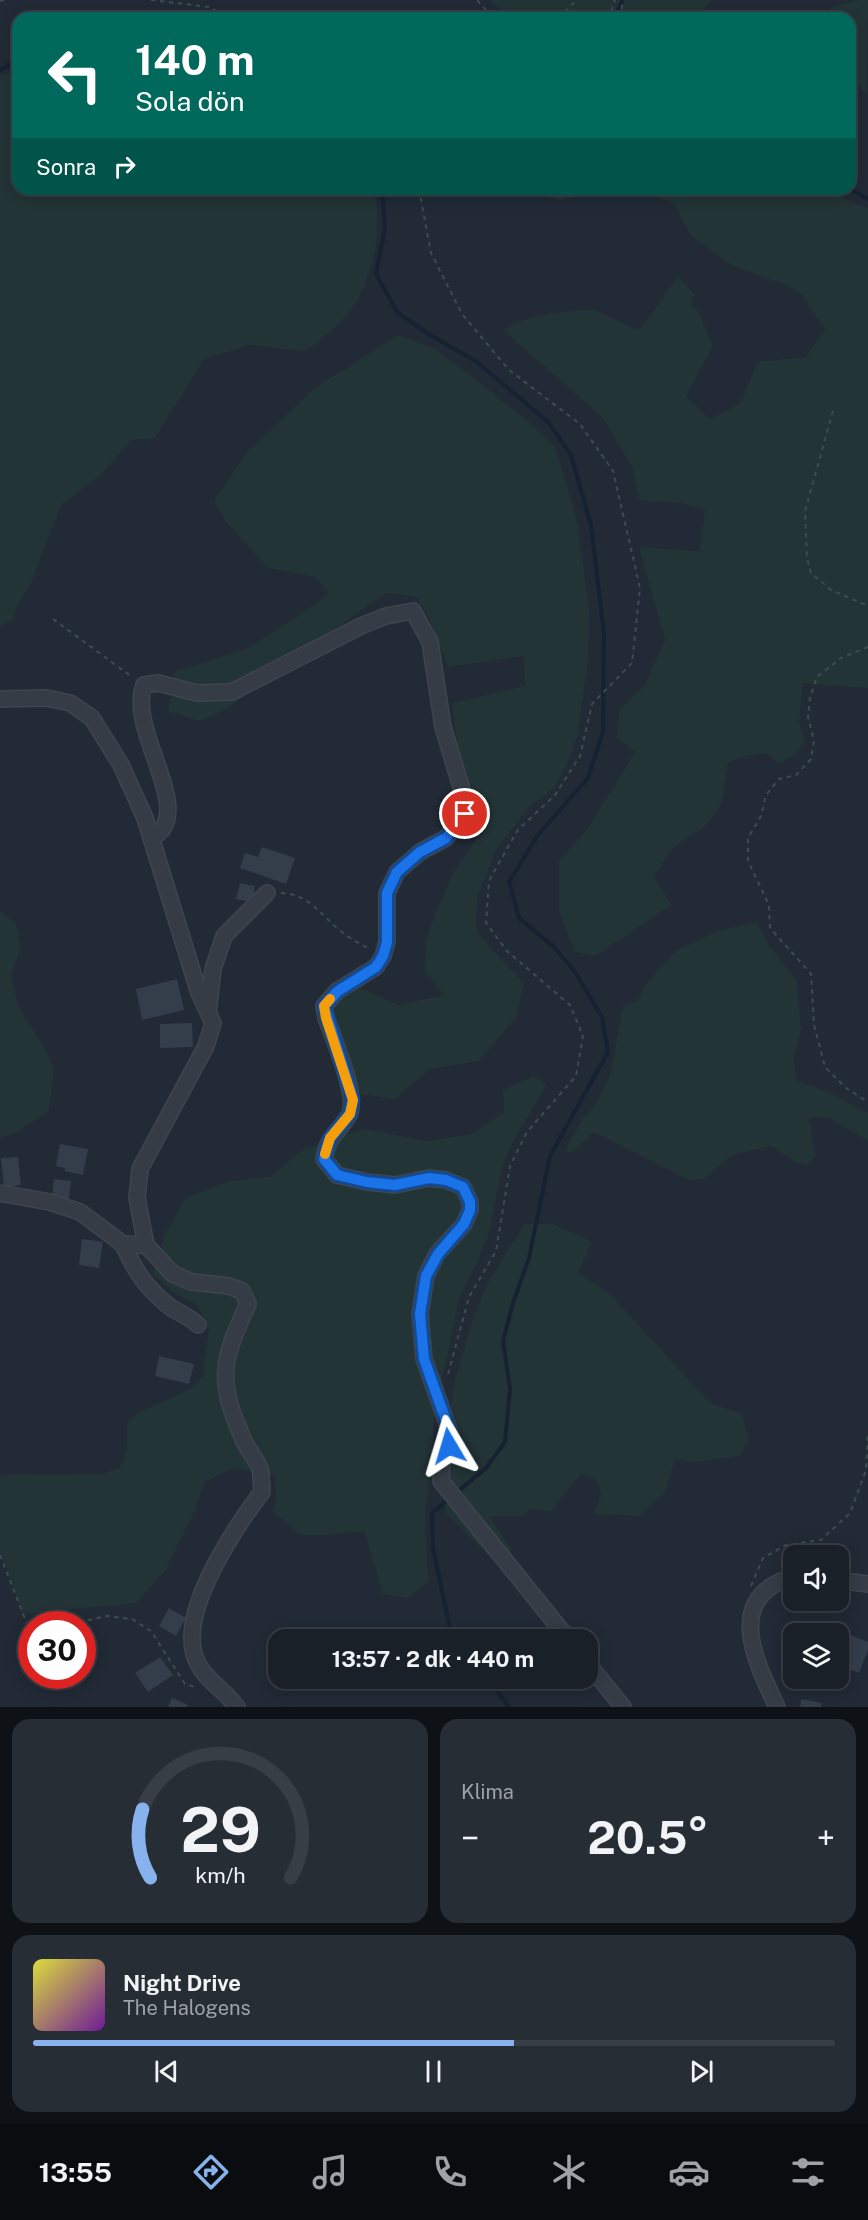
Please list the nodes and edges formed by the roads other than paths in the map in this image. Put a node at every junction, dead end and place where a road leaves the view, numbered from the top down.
1 (0, 699) edge
2 (151, 839) junction
3 (267, 893) road end
4 (208, 1015) junction
5 (0, 1193) edge
6 (123, 1244) junction
7 (146, 1245) junction
8 (198, 1325) dead end
9 (783, 1580) edge
10 (849, 1581) edge
11 (868, 1584) edge
12 (560, 1629) edge
13 (598, 1676) edge
14 (237, 1707) edge
15 (623, 1707) edge
16 (777, 1707) edge

1 - 2 street
2 - 4 street
2 - 12 street
3 - 4 street
4 - 7 street
5 - 6 street
6 - 7 street
6 - 8 street
7 - 14 street
9 - 16 street
10 - 11 street
13 - 15 street

